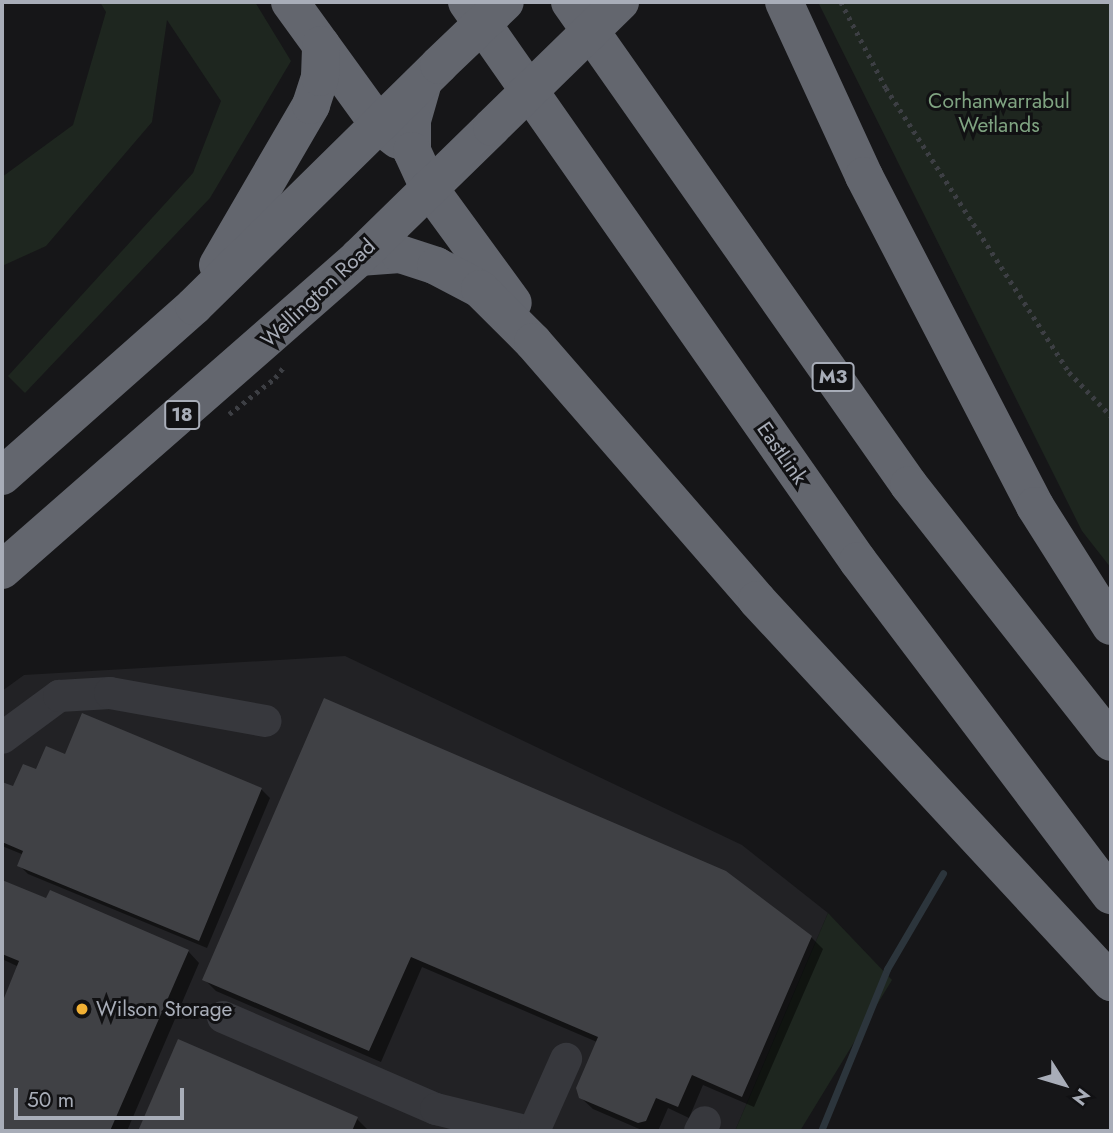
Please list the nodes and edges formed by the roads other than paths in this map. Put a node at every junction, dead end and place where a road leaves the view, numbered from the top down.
1 (290, 2) edge
2 (467, 2) edge
3 (505, 2) edge
4 (570, 2) edge
5 (620, 2) edge
6 (784, 2) edge
7 (320, 45) junction
8 (431, 73) junction
9 (379, 125) junction
10 (483, 135) junction
11 (412, 151) junction
12 (429, 188) junction
13 (359, 257) junction
14 (194, 306) junction
15 (533, 342) junction
16 (2, 476) edge
17 (2, 570) edge
18 (1111, 626) edge
19 (266, 721) dead end
20 (2, 738) edge
21 (1111, 742) edge
22 (1111, 895) edge
23 (1111, 982) edge
24 (223, 1017) dead end
25 (566, 1059) dead end
26 (431, 1120) edge
27 (466, 1124) edge
28 (525, 1131) edge
29 (534, 1131) edge

1 - 7 highway
2 - 22 highway, EastLink
3 - 8 highway, bridge
4 - 21 highway, M3
5 - 10 highway, Wellington Road / 18, bridge
6 - 18 highway
7 - 9 highway
7 - 14 highway
8 - 9 highway
8 - 11 highway
9 - 11 highway
9 - 14 highway
10 - 11 highway
10 - 12 highway, Wellington Road / 18
11 - 12 highway
12 - 13 highway, Wellington Road / 18
12 - 15 highway
13 - 15 highway
13 - 17 highway, Wellington Road / 18
14 - 16 highway
15 - 23 highway
19 - 20 lane
24 - 26 lane
25 - 29 lane
26 - 27 lane
27 - 28 lane

